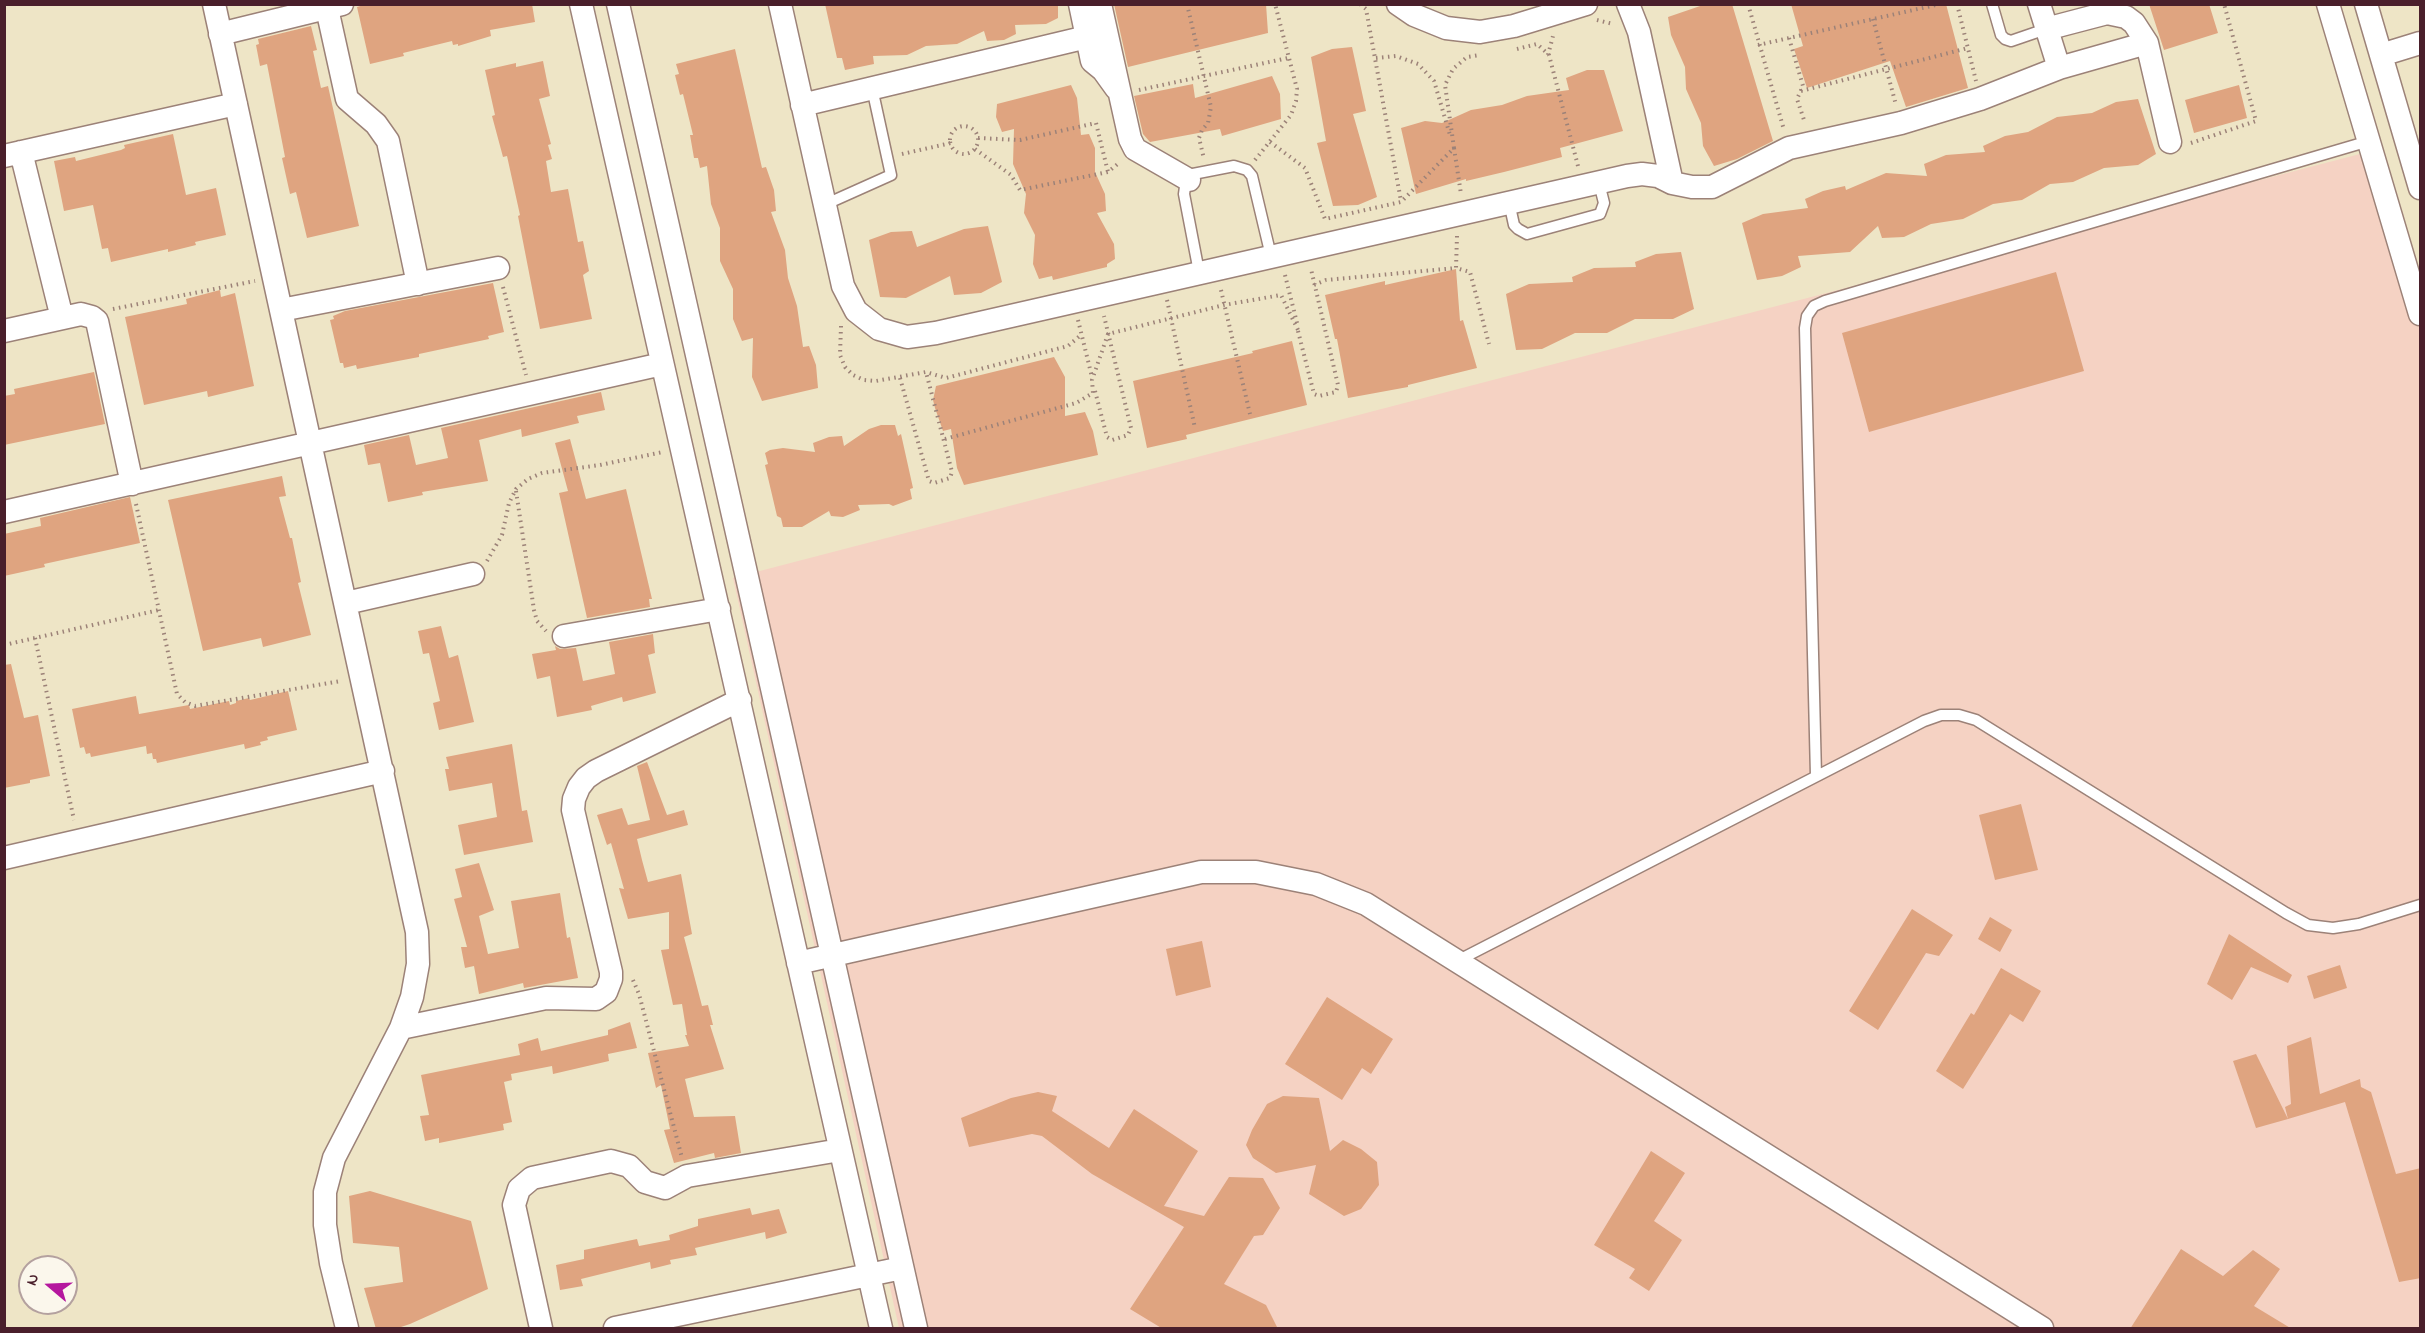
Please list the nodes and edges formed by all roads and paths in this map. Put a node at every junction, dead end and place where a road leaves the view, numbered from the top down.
1 (214, 4) edge
2 (581, 4) edge
3 (618, 4) edge
4 (780, 4) edge
5 (1187, 4) edge
6 (1275, 4) edge
7 (1360, 4) edge
8 (1398, 4) edge
9 (1628, 4) edge
10 (1748, 4) edge
11 (1940, 4) edge
12 (1957, 4) edge
13 (1992, 4) edge
14 (2039, 4) edge
15 (2224, 4) edge
16 (2328, 4) edge
17 (2366, 4) edge
18 (331, 6) edge
19 (1586, 14) edge
20 (1090, 15) edge
21 (1873, 20) junction
22 (2046, 29) junction
23 (1554, 32) dead end
24 (1639, 32) junction
25 (220, 34) junction
26 (1789, 38) junction
27 (2146, 43) junction
28 (2421, 43) edge
29 (1758, 45) junction
30 (1968, 48) junction
31 (1511, 50) dead end
32 (1489, 54) dead end
33 (2380, 55) junction
34 (1548, 56) junction
35 (1288, 58) junction
36 (1376, 58) junction
37 (2059, 68) junction
38 (1886, 69) junction
39 (1204, 76) junction
40 (872, 88) junction
41 (1801, 91) junction
42 (1121, 94) junction
43 (1980, 99) junction
44 (236, 104) junction
45 (802, 105) junction
46 (1901, 123) junction
47 (978, 138) junction
48 (2368, 141) junction
49 (1270, 142) junction
50 (2170, 142) joint
51 (951, 143) junction
52 (1812, 144) junction
53 (1454, 148) junction
54 (1790, 148) junction
55 (975, 149) junction
56 (1135, 149) junction
57 (13, 154) edge
58 (887, 158) junction
59 (1247, 170) junction
60 (1108, 172) junction
61 (1198, 176) junction
62 (1671, 183) junction
63 (1591, 184) junction
64 (2421, 188) edge
65 (1401, 202) junction
66 (1509, 202) junction
67 (824, 205) junction
68 (1461, 213) junction
69 (1306, 248) junction
70 (1276, 255) junction
71 (498, 268) joint
72 (1456, 268) junction
73 (1208, 270) junction
74 (274, 277) junction
75 (1161, 281) junction
76 (418, 284) junction
77 (1314, 285) junction
78 (1100, 295) junction
79 (1074, 301) junction
80 (1224, 305) junction
81 (281, 310) junction
82 (2421, 314) edge
83 (87, 315) junction
84 (62, 318) junction
85 (1172, 318) junction
86 (1298, 330) junction
87 (4, 331) edge
88 (1108, 334) junction
89 (1489, 344) dead end
90 (662, 364) junction
91 (926, 372) dead end
92 (900, 378) dead end
93 (1092, 380) junction
94 (530, 393) junction
95 (1250, 414) dead end
96 (1195, 428) dead end
97 (945, 439) junction
98 (311, 443) junction
99 (681, 448) junction
100 (132, 483) junction
101 (516, 489) junction
102 (4, 512) edge
103 (473, 574) joint
104 (346, 603) junction
105 (719, 609) junction
106 (159, 610) junction
107 (564, 636) joint
108 (35, 638) junction
109 (4, 645) edge
110 (362, 677) junction
111 (740, 700) junction
112 (382, 771) junction
113 (1816, 776) junction
114 (78, 841) junction
115 (4, 858) edge
116 (2421, 905) edge
117 (832, 955) junction
118 (1457, 961) junction
119 (798, 963) junction
120 (611, 972) junction
121 (401, 1028) junction
122 (840, 1150) junction
123 (687, 1176) junction
124 (902, 1268) junction
125 (868, 1275) junction
126 (681, 1322) edge
127 (347, 1329) edge
128 (541, 1329) edge
129 (615, 1329) edge
130 (881, 1329) edge
131 (916, 1329) edge
132 (2042, 1329) edge

1 - 25 street
2 - 90 street
3 - 117 street
4 - 45 street
5 - 39 path
6 - 35 path
7 - 36 path
8 - 19 street
9 - 24 street
10 - 29 path
11 - 21 path
12 - 30 path
13 - 22 lane
14 - 22 street
15 - 50 path
16 - 48 street
17 - 33 street
18 - 25 street
18 - 76 street
19 - 24 path
20 - 40 street
20 - 42 street
21 - 26 path
21 - 38 path
22 - 27 street
22 - 37 street
23 - 34 path
24 - 62 street
25 - 44 street
26 - 29 path
26 - 41 path
27 - 37 street
27 - 50 street
28 - 33 street
29 - 54 path
30 - 38 path
30 - 43 path
31 - 34 path
32 - 53 path
33 - 64 street
34 - 63 path
35 - 39 path
35 - 49 path
36 - 53 path
36 - 65 path
37 - 43 street
38 - 41 path
38 - 46 path
39 - 42 path
39 - 61 path
40 - 45 street
40 - 58 lane
41 - 52 path
42 - 56 street
43 - 46 street
44 - 57 street
44 - 74 street
45 - 67 street
46 - 52 street
47 - 51 path
47 - 55 path
47 - 60 path
48 - 82 street
48 - 113 lane
49 - 59 path
49 - 65 path
51 - 55 path
51 - 58 path
52 - 54 street
53 - 65 path
53 - 68 path
54 - 62 street
55 - 60 path
56 - 60 path
56 - 61 street
57 - 84 street
58 - 67 lane
59 - 61 lane
59 - 70 lane
61 - 73 lane
62 - 63 street
63 - 66 street
63 - 66 lane
66 - 68 street
67 - 79 street
68 - 69 street
68 - 72 path
69 - 70 street
69 - 77 path
70 - 73 street
70 - 86 path
71 - 76 street
71 - 94 path
72 - 77 path
72 - 89 path
73 - 75 street
73 - 80 path
74 - 81 street
74 - 83 path
75 - 78 street
75 - 85 path
76 - 81 street
77 - 86 path
78 - 79 street
78 - 88 path
79 - 93 path
80 - 85 path
80 - 86 path
80 - 95 path
81 - 98 street
83 - 84 street
83 - 100 street
84 - 87 street
85 - 88 path
85 - 96 path
88 - 93 path
88 - 93 path
90 - 94 street
90 - 99 street
91 - 97 path
92 - 97 path
93 - 97 path
94 - 98 street
98 - 100 street
98 - 104 street
99 - 101 path
99 - 105 street
100 - 102 street
100 - 106 path
101 - 103 path
101 - 107 path
103 - 104 street
104 - 110 street
105 - 107 street
105 - 111 street
106 - 108 path
106 - 110 path
108 - 109 path
108 - 114 path
110 - 112 street
111 - 119 street
111 - 120 street
112 - 114 street
112 - 121 street
113 - 116 lane
113 - 118 lane
114 - 115 street
117 - 118 street
117 - 119 street
117 - 124 street
118 - 132 street
119 - 122 street
120 - 121 street
120 - 123 path
121 - 127 street
122 - 123 street
122 - 125 street
123 - 128 street
124 - 125 street
124 - 131 street
125 - 126 street
125 - 130 street
126 - 129 street

